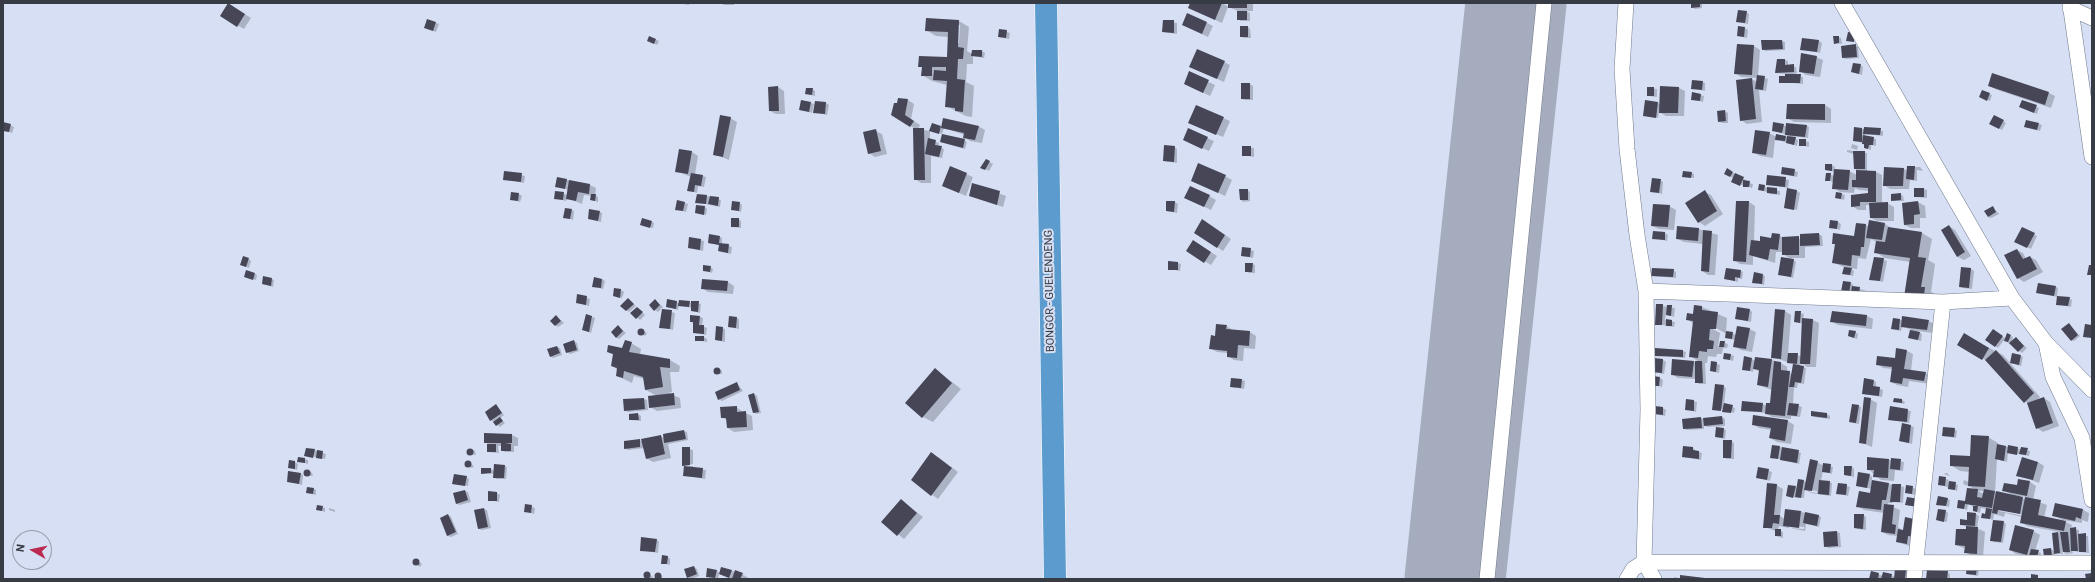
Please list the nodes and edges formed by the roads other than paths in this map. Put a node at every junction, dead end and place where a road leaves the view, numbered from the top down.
1 (1046, 3) edge
2 (1544, 3) edge
3 (1626, 3) edge
4 (1842, 3) edge
5 (2070, 6) edge
6 (2092, 18) edge
7 (2092, 157) edge
8 (1646, 290) junction
9 (2012, 298) junction
10 (1943, 302) junction
11 (2046, 343) junction
12 (2092, 390) edge
13 (2092, 500) edge
14 (1915, 561) junction
15 (1644, 562) junction
16 (2092, 563) edge
17 (1055, 579) edge
18 (1486, 579) edge
19 (1627, 579) edge
20 (1654, 579) edge
21 (1914, 579) edge

1 - 17 highway, BONGOR - GUELENDENG
2 - 18 street
3 - 8 street
4 - 9 street
5 - 6 street
5 - 7 street
8 - 10 street
8 - 15 street
9 - 10 street
9 - 11 street
10 - 14 street
11 - 12 street
11 - 13 street
14 - 15 street
14 - 16 street
14 - 21 street
15 - 19 street
15 - 20 street

